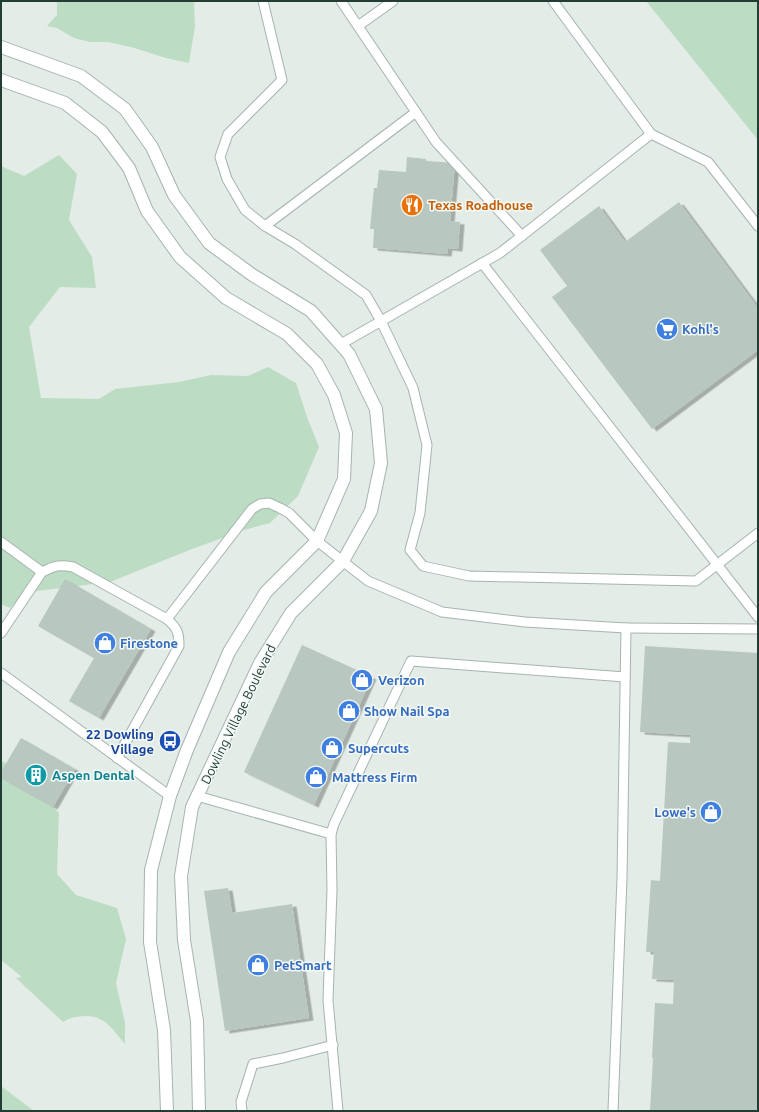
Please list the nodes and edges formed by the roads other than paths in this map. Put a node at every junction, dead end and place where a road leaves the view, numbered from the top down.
1 (263, 1) edge
2 (341, 1) edge
3 (393, 1) edge
4 (553, 1) edge
5 (358, 26) junction
6 (1, 47) edge
7 (1, 80) edge
8 (416, 112) junction
9 (652, 134) junction
10 (265, 226) junction
11 (758, 226) edge
12 (522, 236) junction
13 (482, 263) junction
14 (381, 320) junction
15 (340, 344) junction
16 (758, 533) edge
17 (317, 541) junction
18 (1, 542) edge
19 (343, 561) junction
20 (718, 565) junction
21 (42, 572) junction
22 (758, 617) edge
23 (167, 619) junction
24 (626, 628) junction
25 (758, 629) edge
26 (1, 633) edge
27 (1, 673) edge
28 (625, 676) junction
29 (118, 758) junction
30 (170, 796) junction
31 (197, 796) junction
32 (331, 834) junction
33 (333, 1045) junction
34 (167, 1111) edge
35 (199, 1111) edge
36 (242, 1111) edge
37 (338, 1111) edge
38 (613, 1111) edge

1 - 10 lane
2 - 5 lane
3 - 5 lane
4 - 9 lane
5 - 8 lane
6 - 15 street, Dowling Village Boulevard
7 - 17 street
8 - 10 lane
8 - 12 lane
9 - 11 lane
9 - 12 lane
10 - 14 lane
12 - 13 lane
13 - 14 lane
13 - 20 lane
14 - 15 lane
14 - 20 lane
15 - 19 street, Dowling Village Boulevard
16 - 20 lane
17 - 19 lane
17 - 23 lane
17 - 30 street
18 - 21 lane
19 - 24 lane
19 - 31 street, Dowling Village Boulevard
20 - 22 lane
21 - 23 lane
21 - 26 lane
23 - 29 lane
24 - 25 lane
24 - 28 lane
27 - 29 lane
28 - 32 lane
28 - 38 lane
29 - 30 lane
30 - 34 street
31 - 32 lane
31 - 35 street, Dowling Village Boulevard
32 - 33 lane
33 - 36 lane
33 - 37 lane

